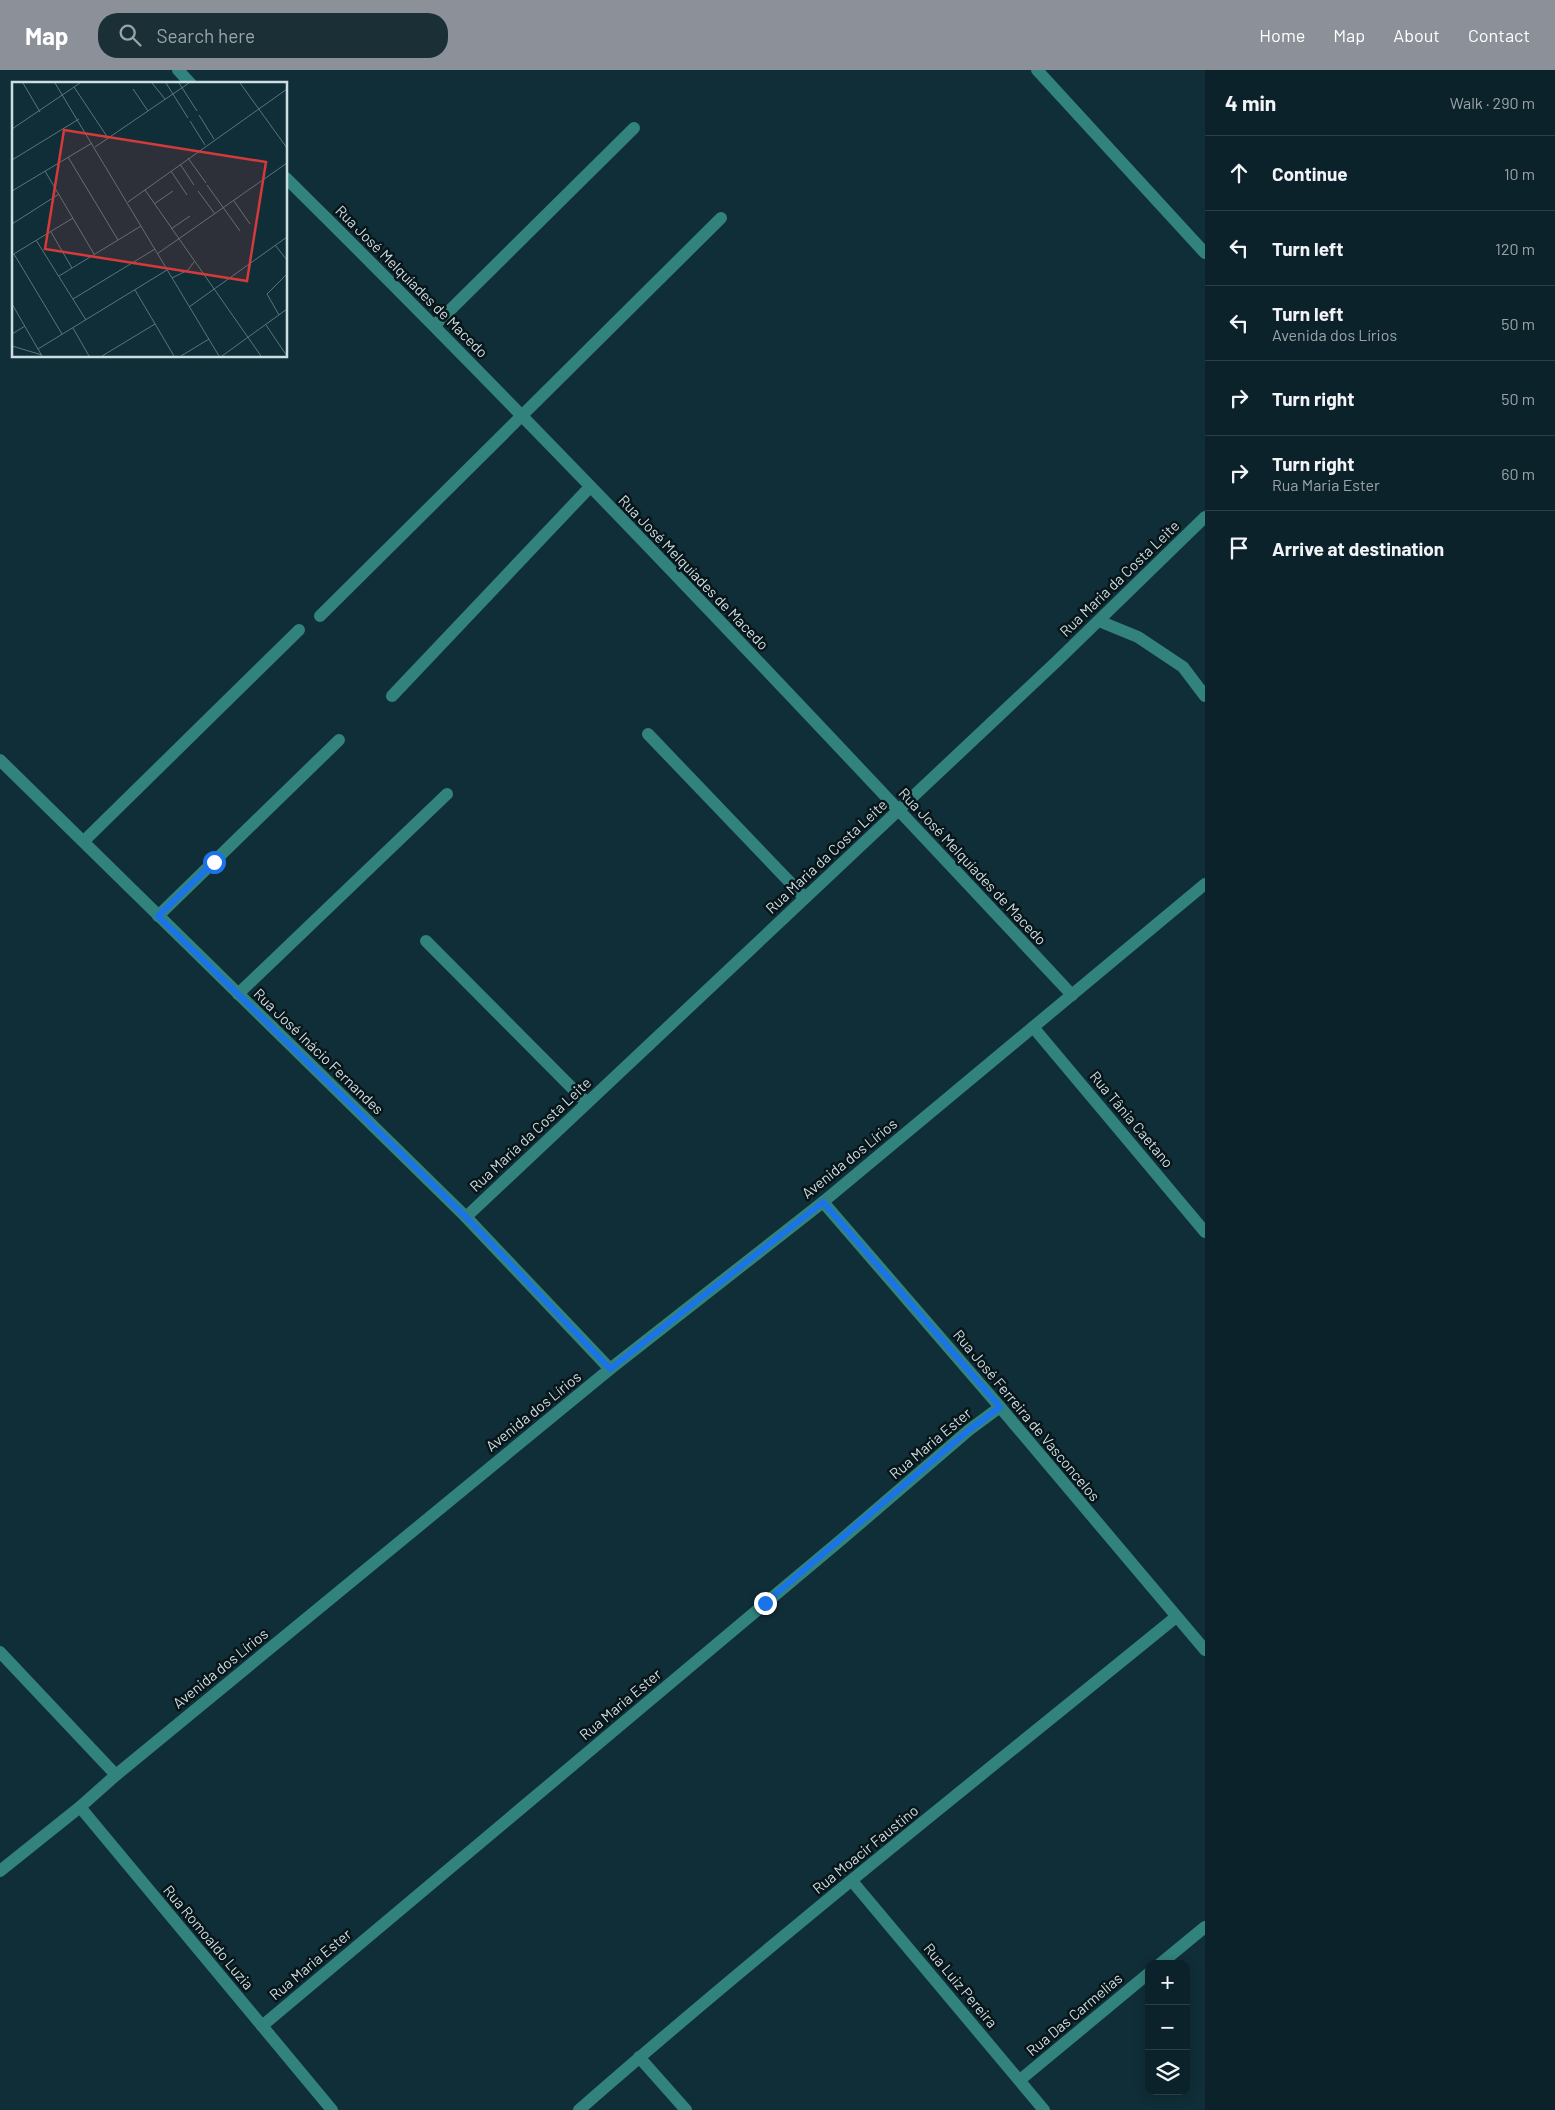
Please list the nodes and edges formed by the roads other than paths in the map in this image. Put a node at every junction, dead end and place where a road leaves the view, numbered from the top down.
1 (178, 70) edge
2 (1037, 70) edge
3 (189, 82) edge
4 (634, 128) dead end
5 (288, 180) edge
6 (722, 218) dead end
7 (1205, 254) edge
8 (435, 326) junction
9 (521, 415) junction
10 (590, 487) junction
11 (1205, 517) edge
12 (320, 616) dead end
13 (1099, 621) junction
14 (299, 630) dead end
15 (392, 696) dead end
16 (1205, 696) edge
17 (648, 734) dead end
18 (339, 740) dead end
19 (0, 760) edge
20 (447, 794) dead end
21 (899, 810) junction
22 (84, 841) junction
23 (1205, 884) edge
24 (805, 898) junction
25 (158, 916) junction
26 (426, 941) dead end
27 (238, 994) junction
28 (1072, 995) junction
29 (1033, 1027) junction
30 (587, 1103) junction
31 (823, 1202) junction
32 (466, 1217) junction
33 (1205, 1232) edge
34 (610, 1369) junction
35 (1000, 1407) junction
36 (1176, 1616) junction
37 (1205, 1650) edge
38 (3, 1660) edge
39 (116, 1775) junction
40 (80, 1807) junction
41 (0, 1871) edge
42 (852, 1881) junction
43 (1205, 1927) edge
44 (1165, 1960) edge
45 (1145, 1977) edge
46 (262, 2026) junction
47 (639, 2057) junction
48 (1020, 2080) junction
49 (332, 2110) edge
50 (579, 2110) edge
51 (686, 2110) edge
52 (1044, 2110) edge

1 - 3 street
2 - 7 street
4 - 8 street
5 - 8 street, Rua José Melquíades de Macedo
6 - 9 street
8 - 9 street, Rua José Melquíades de Macedo
9 - 10 street, Rua José Melquíades de Macedo
9 - 12 street
10 - 15 street
10 - 21 street, Rua José Melquíades de Macedo
11 - 13 street, Rua Maria da Costa Leite
13 - 16 street
13 - 21 street, Rua Maria da Costa Leite
14 - 22 street
17 - 24 street
18 - 25 street
19 - 22 street, Rua José Inácio Fernandes
20 - 27 street
21 - 24 street, Rua Maria da Costa Leite
21 - 28 street, Rua José Melquíades de Macedo
22 - 25 street, Rua José Inácio Fernandes
23 - 28 street, Avenida dos Lírios
24 - 30 street, Rua Maria da Costa Leite
25 - 27 street, Rua José Inácio Fernandes
26 - 30 street
27 - 32 street, Rua José Inácio Fernandes
28 - 29 street, Avenida dos Lírios
29 - 31 street, Avenida dos Lírios
29 - 33 street, Rua Tânia Caetano
30 - 32 street, Rua Maria da Costa Leite
31 - 34 street, Avenida dos Lírios
31 - 35 street, Rua José Ferreira de Vasconcelos
32 - 34 street, Rua José Inácio Fernandes
34 - 39 street, Avenida dos Lírios
35 - 36 street, Rua José Ferreira de Vasconcelos
35 - 46 street, Rua Maria Ester
36 - 37 street, Rua José Ferreira de Vasconcelos
36 - 42 street, Rua Moacir Faustino
38 - 39 street
39 - 40 street, Avenida dos Lírios
40 - 41 street, Avenida dos Lírios
40 - 46 street, Rua Romoaldo Luzia
42 - 47 street, Rua Moacir Faustino
42 - 48 street, Rua Luiz Pereira
43 - 44 street
45 - 48 street, Rua Das Carmelias
46 - 49 street, Rua Romoaldo Luzia
47 - 50 street, Rua Moacir Faustino
47 - 51 street
48 - 52 street, Rua Luiz Pereira

